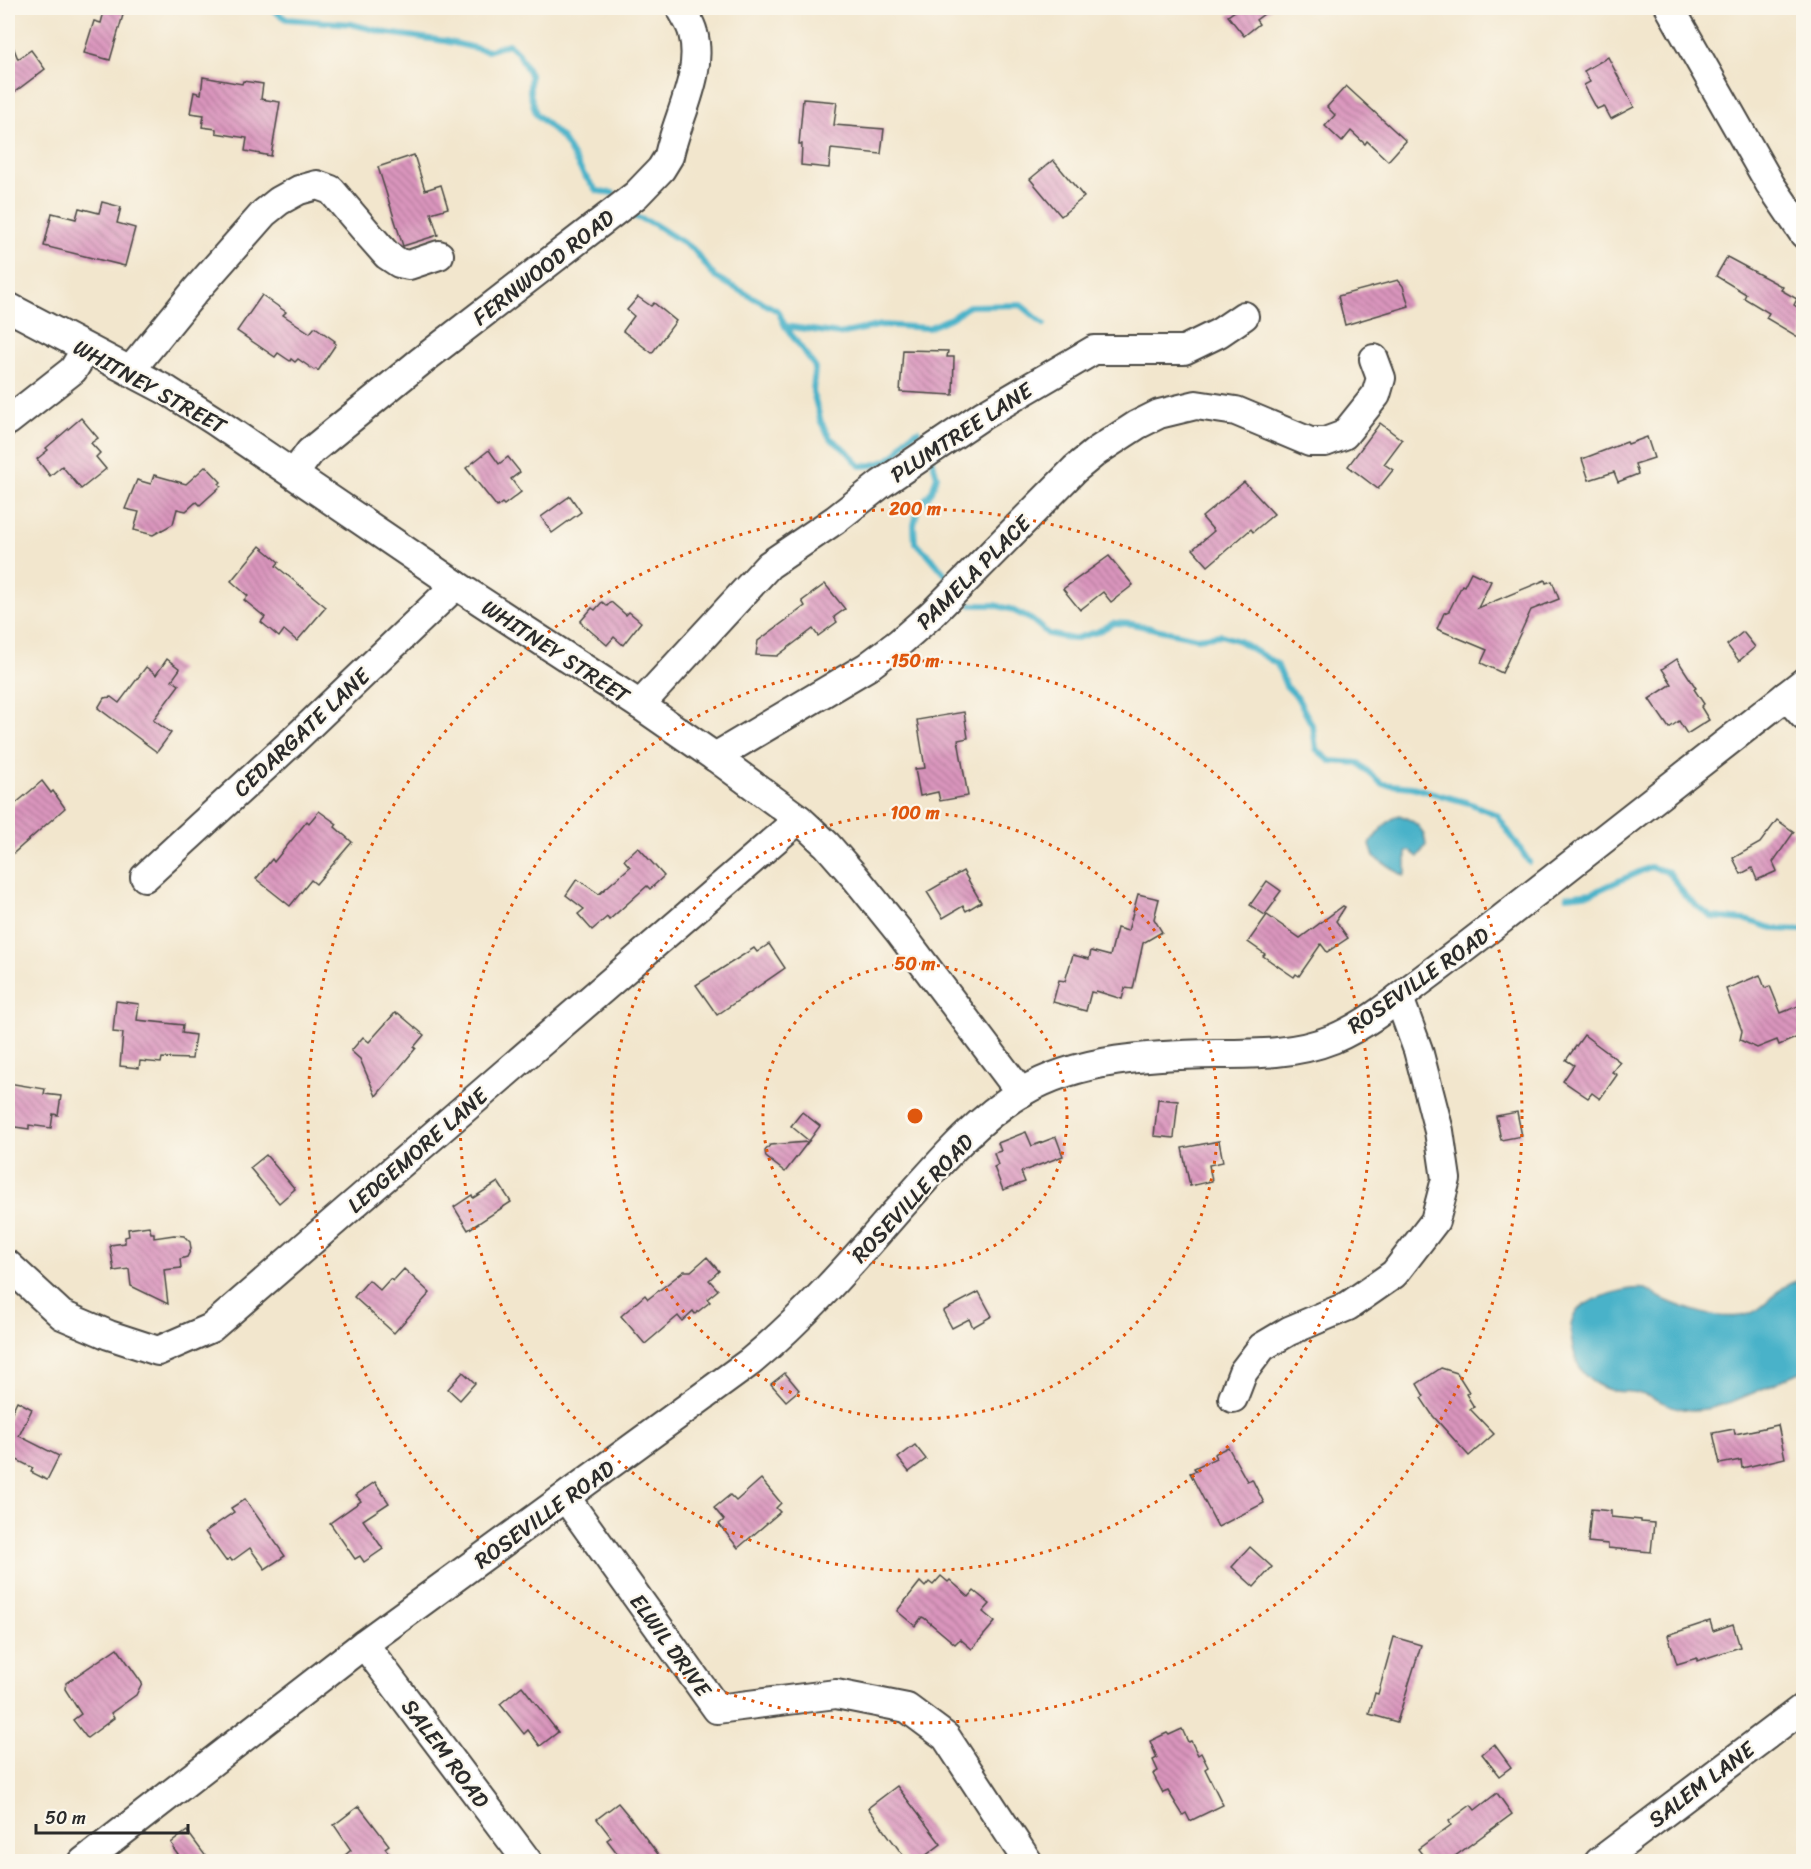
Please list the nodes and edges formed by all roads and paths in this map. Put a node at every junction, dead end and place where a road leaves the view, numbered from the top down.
1 (681, 8) edge
2 (1670, 8) edge
3 (1803, 234) edge
4 (439, 255) dead end
5 (8, 307) edge
6 (1244, 316) dead end
7 (86, 349) junction
8 (1374, 359) dead end
9 (130, 371) junction
10 (8, 421) edge
11 (294, 474) junction
12 (456, 585) junction
13 (1798, 698) edge
14 (639, 705) junction
15 (715, 757) junction
16 (799, 819) junction
17 (145, 877) dead end
18 (1399, 998) junction
19 (1021, 1093) junction
20 (8, 1265) edge
21 (1233, 1398) dead end
22 (566, 1498) junction
23 (364, 1644) junction
24 (1803, 1707) edge
25 (83, 1862) edge
26 (528, 1862) edge
27 (1028, 1862) edge
28 (1599, 1862) edge

1 - 11 street, FERNWOOD ROAD
2 - 3 street
4 - 9 street
5 - 7 street, WHITNEY STREET
6 - 14 street, PLUMTREE LANE
7 - 9 street, WHITNEY STREET
7 - 10 street
8 - 15 street, PAMELA PLACE
9 - 11 street, WHITNEY STREET
11 - 12 street, WHITNEY STREET
12 - 14 street, WHITNEY STREET
12 - 17 street, CEDARGATE LANE
13 - 18 street, ROSEVILLE ROAD
14 - 15 street, WHITNEY STREET
15 - 16 street, WHITNEY STREET
16 - 19 street, WHITNEY STREET
16 - 20 street, LEDGEMORE LANE
18 - 19 street, ROSEVILLE ROAD
18 - 21 street
19 - 22 street, ROSEVILLE ROAD
22 - 23 street, ROSEVILLE ROAD
22 - 27 street, ELWIL DRIVE
23 - 25 street, ROSEVILLE ROAD
23 - 26 street, SALEM ROAD
24 - 28 street, SALEM LANE

